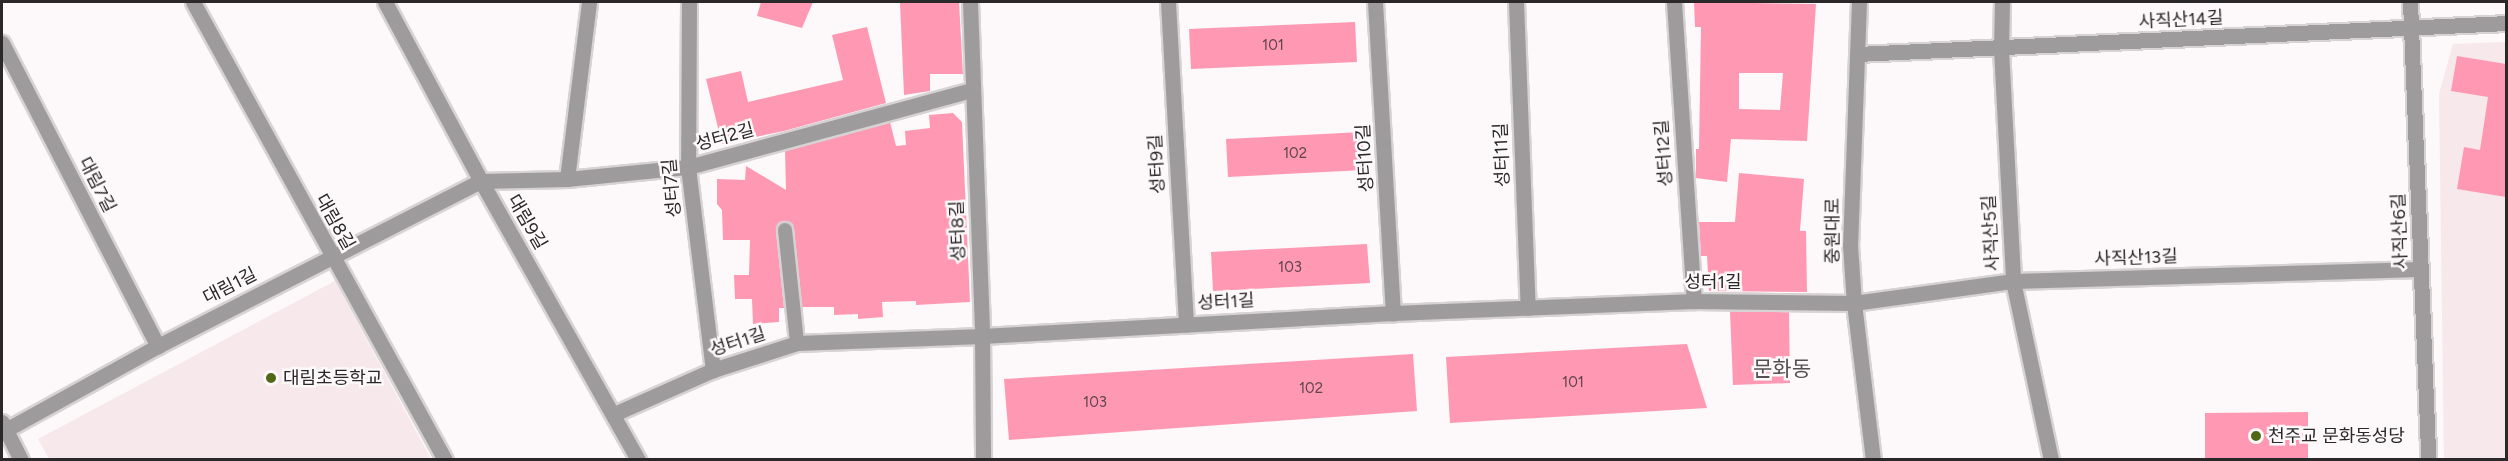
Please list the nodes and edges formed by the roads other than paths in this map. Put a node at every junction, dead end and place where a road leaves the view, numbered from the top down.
1 (193, 2) edge
2 (385, 2) edge
3 (589, 2) edge
4 (689, 2) edge
5 (970, 2) edge
6 (1168, 2) edge
7 (1375, 2) edge
8 (1516, 2) edge
9 (1674, 2) edge
10 (1859, 2) edge
11 (2002, 2) edge
12 (2410, 2) edge
13 (2506, 23) edge
14 (2411, 28) junction
15 (2, 43) edge
16 (2001, 49) junction
17 (1857, 54) junction
18 (972, 90) junction
19 (688, 168) junction
20 (567, 179) junction
21 (481, 181) junction
22 (785, 230) dead end
23 (331, 256) junction
24 (2421, 269) junction
25 (2013, 281) junction
26 (1694, 301) junction
27 (1854, 303) junction
28 (1528, 308) junction
29 (1393, 313) junction
30 (1186, 324) junction
31 (982, 336) junction
32 (797, 343) junction
33 (158, 346) junction
34 (713, 370) junction
35 (614, 414) junction
36 (3, 428) edge
37 (21, 459) edge
38 (445, 459) edge
39 (638, 459) edge
40 (983, 459) edge
41 (1873, 459) edge
42 (2051, 459) edge
43 (2428, 459) edge

1 - 23 street, 대림8길
2 - 21 street, 대림9길
3 - 20 street
4 - 19 street, 성터7길
5 - 18 street, 성터8길
6 - 30 street, 성터9길
7 - 29 street, 성터10길
8 - 28 street, 성터11길
9 - 26 street, 성터12길
10 - 17 street, 중원대로
11 - 16 street, 사직산5길
12 - 14 street, 사직산6길
13 - 14 street, 사직산14길
14 - 16 street, 사직산14길
14 - 24 street, 사직산6길
15 - 33 street, 대림7길
16 - 17 street, 사직산14길
16 - 25 street, 사직산5길
17 - 27 street, 중원대로
18 - 19 street, 성터2길
18 - 31 street, 성터8길
19 - 20 street, 성터2길
19 - 34 street, 성터7길
20 - 21 street, 성터2길
21 - 23 street, 대림1길
21 - 35 street, 대림9길
22 - 32 lane
23 - 33 street, 대림1길
23 - 38 street, 대림8길
24 - 25 street, 사직산13길
24 - 43 street, 사직산6길
25 - 27 street, 사직산13길
25 - 42 street, 사직산5길
26 - 27 street, 성터1길
26 - 28 street, 성터1길
27 - 41 street, 중원대로
28 - 29 street, 성터1길
29 - 30 street, 성터1길
30 - 31 street, 성터1길
31 - 32 street, 성터1길
31 - 40 street, 성터8길
32 - 34 street, 성터1길
33 - 36 street, 대림1길
34 - 35 street, 성터1길
35 - 39 street, 대림9길
36 - 37 street

